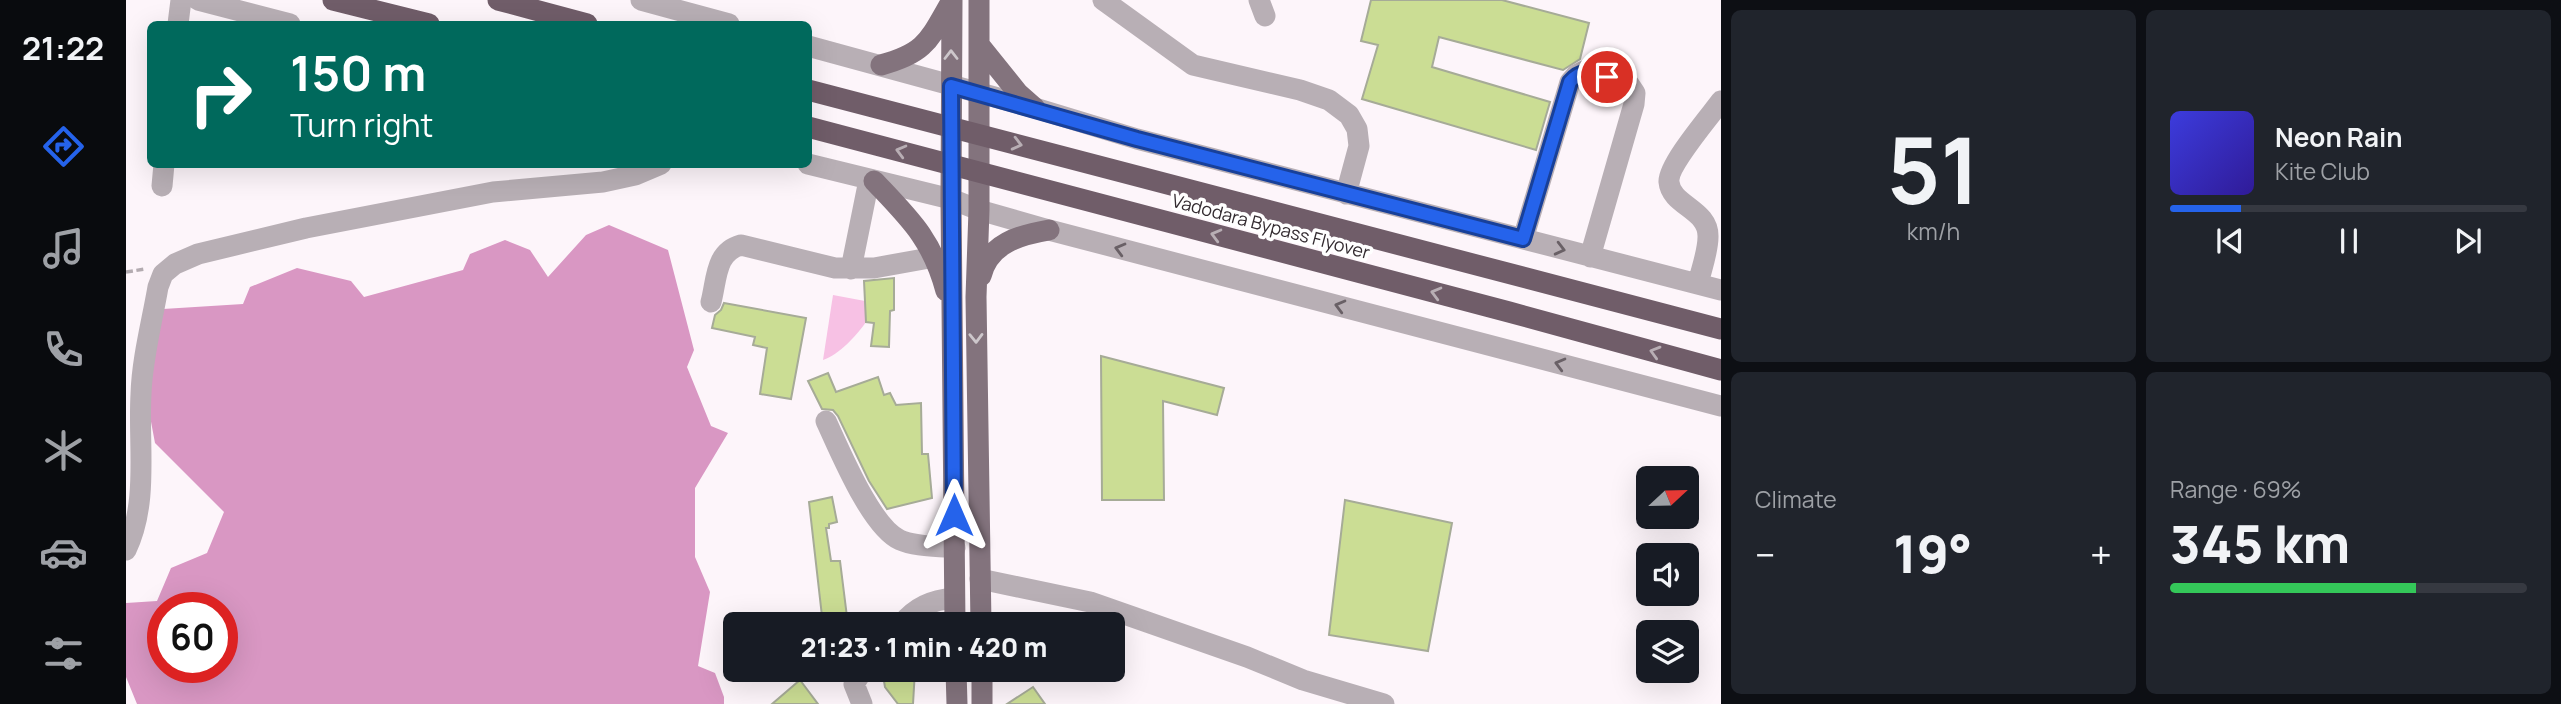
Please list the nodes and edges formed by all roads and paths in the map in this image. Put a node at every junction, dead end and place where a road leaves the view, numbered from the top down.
1 (180, 0) edge
2 (198, 0) edge
3 (333, 0) edge
4 (498, 0) edge
5 (979, 0) edge
6 (1103, 0) edge
7 (646, 1) edge
8 (952, 1) edge
9 (178, 21) edge
10 (278, 21) edge
11 (417, 21) edge
12 (576, 21) edge
13 (718, 21) edge
14 (812, 47) edge
15 (981, 47) junction
16 (881, 65) junction
17 (951, 86) junction
18 (812, 91) edge
19 (978, 93) junction
20 (1721, 101) edge
21 (1035, 108) junction
22 (812, 128) edge
23 (812, 165) edge
24 (164, 168) edge
25 (652, 168) edge
26 (872, 181) junction
27 (162, 186) dead end
28 (1346, 194) junction
29 (951, 199) junction
30 (979, 211) junction
31 (1049, 230) junction
32 (1523, 239) junction
33 (934, 257) junction
34 (1590, 257) junction
35 (850, 269) junction
36 (1698, 284) junction
37 (1721, 290) edge
38 (976, 297) junction
39 (711, 302) dead end
40 (953, 320) junction
41 (1721, 329) edge
42 (1721, 370) edge
43 (1721, 406) edge
44 (826, 421) dead end
45 (955, 548) junction
46 (126, 550) edge
47 (980, 579) junction
48 (954, 598) junction
49 (913, 612) edge
50 (955, 612) edge
51 (981, 612) edge
52 (855, 682) edge
53 (956, 682) edge
54 (982, 682) edge
55 (862, 704) edge
56 (957, 704) edge
57 (982, 704) edge
58 (1384, 704) edge

1 - 9 street
2 - 10 street
3 - 11 highway
4 - 12 highway
5 - 15 main road
6 - 28 street
7 - 13 street
8 - 16 main road
17 -> 8 main road
14 - 16 street
15 - 19 main road
15 - 21 main road
16 - 17 street
17 - 19 street
17 - 29 main road
18 -> 41 highway, Vadodara Bypass Flyover, bridge
19 - 21 street
19 - 30 main road
20 - 36 street
21 - 28 street
42 -> 22 highway, Vadodara Bypass Flyover, bridge
23 - 26 street
24 - 27 street
25 - 46 street
26 - 29 street
26 - 33 main road
26 - 35 street
28 - 32 street
29 - 30 street
29 - 40 main road
30 - 31 street
30 - 38 main road
31 - 38 main road
43 -> 31 street
32 -> 34 street
32 - 34 street
33 - 35 street
33 - 40 main road
34 - 36 street
35 - 39 street
36 - 37 street
38 -> 47 main road
40 - 45 main road
44 - 45 street
45 - 48 main road
47 - 51 main road
47 - 58 street
48 - 49 street
48 - 50 main road
52 - 55 street
53 - 56 main road
54 - 57 main road

